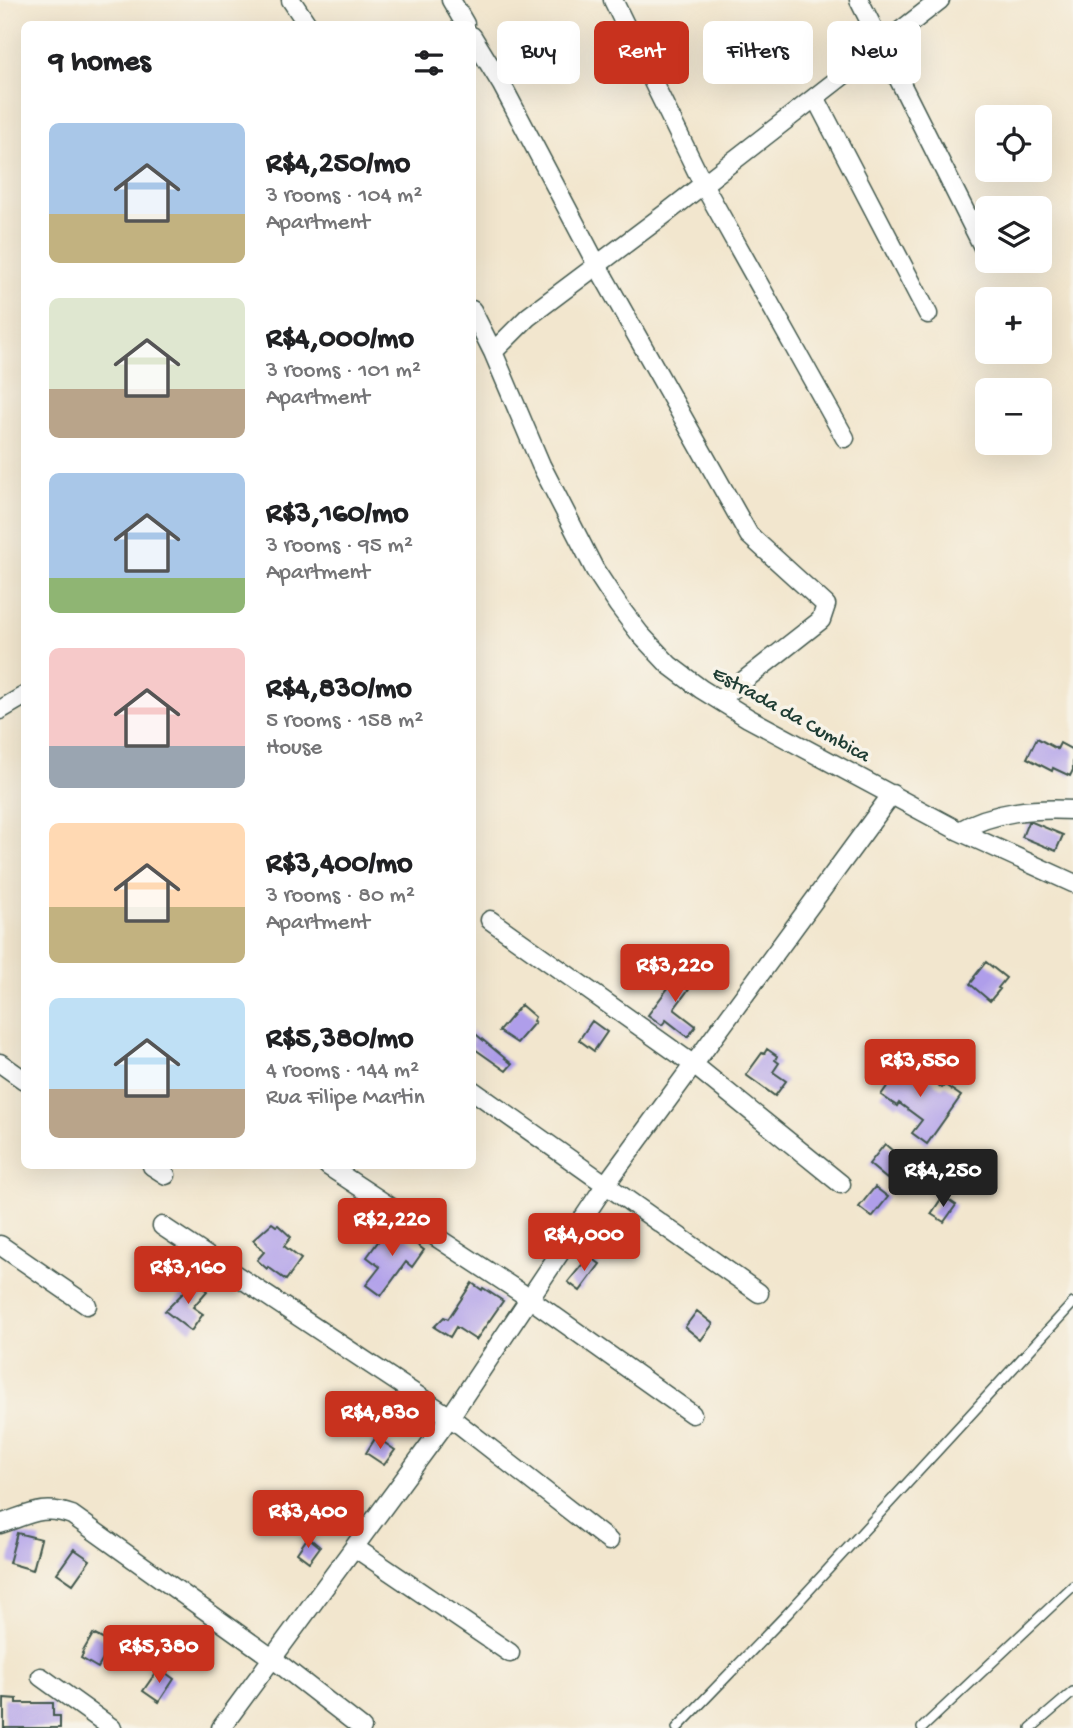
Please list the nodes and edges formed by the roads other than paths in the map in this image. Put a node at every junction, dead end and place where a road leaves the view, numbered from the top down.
1 (291, 0) edge
2 (451, 0) edge
3 (613, 0) edge
4 (859, 0) edge
5 (940, 0) edge
6 (305, 21) edge
7 (464, 21) edge
8 (869, 21) edge
9 (913, 21) edge
10 (476, 43) edge
11 (832, 84) edge
12 (900, 84) edge
13 (815, 97) junction
14 (703, 184) junction
15 (975, 231) edge
16 (597, 265) junction
17 (928, 314) dead end
18 (476, 318) edge
19 (493, 352) junction
20 (845, 438) dead end
21 (21, 698) edge
22 (719, 700) junction
23 (0, 710) edge
24 (892, 794) junction
25 (1073, 810) edge
26 (959, 831) junction
27 (1073, 883) edge
28 (490, 920) dead end
29 (0, 1063) edge
30 (694, 1065) junction
31 (21, 1078) edge
32 (476, 1093) edge
33 (333, 1169) edge
34 (606, 1184) junction
35 (841, 1184) dead end
36 (162, 1226) dead end
37 (0, 1245) edge
38 (758, 1293) dead end
39 (528, 1297) junction
40 (1073, 1304) edge
41 (87, 1305) dead end
42 (692, 1414) dead end
43 (450, 1417) junction
44 (0, 1524) edge
45 (609, 1541) dead end
46 (354, 1546) junction
47 (1073, 1586) edge
48 (510, 1653) dead end
49 (272, 1658) junction
50 (41, 1677) dead end
51 (1073, 1692) edge
52 (112, 1728) edge
53 (221, 1728) edge
54 (362, 1728) edge
55 (677, 1728) edge
56 (922, 1728) edge
57 (1031, 1728) edge

1 - 6 street
2 - 7 street
3 - 14 street
4 - 8 street
5 - 9 street
10 - 16 street
11 - 13 street
12 - 15 street
13 - 14 street
13 - 17 street
14 - 16 street
14 - 20 street
16 - 19 street
16 - 22 street
18 - 19 street, Estrada da Cumbica
19 - 22 street, Estrada da Cumbica
21 - 23 street
22 - 24 street, Estrada da Cumbica
24 - 26 street, Estrada da Cumbica
24 - 30 street
25 - 26 street
26 - 27 street, Estrada da Cumbica
28 - 30 street
29 - 31 street
30 - 34 street
30 - 35 street
32 - 34 street
33 - 39 street
34 - 38 street
34 - 39 street
36 - 43 street
37 - 41 street
39 - 42 street
39 - 43 street
40 - 55 lane
43 - 45 street
43 - 46 street
44 - 49 street
46 - 48 street
46 - 49 street
47 - 56 lane
49 - 53 street
49 - 54 street
50 - 52 street
51 - 57 lane

